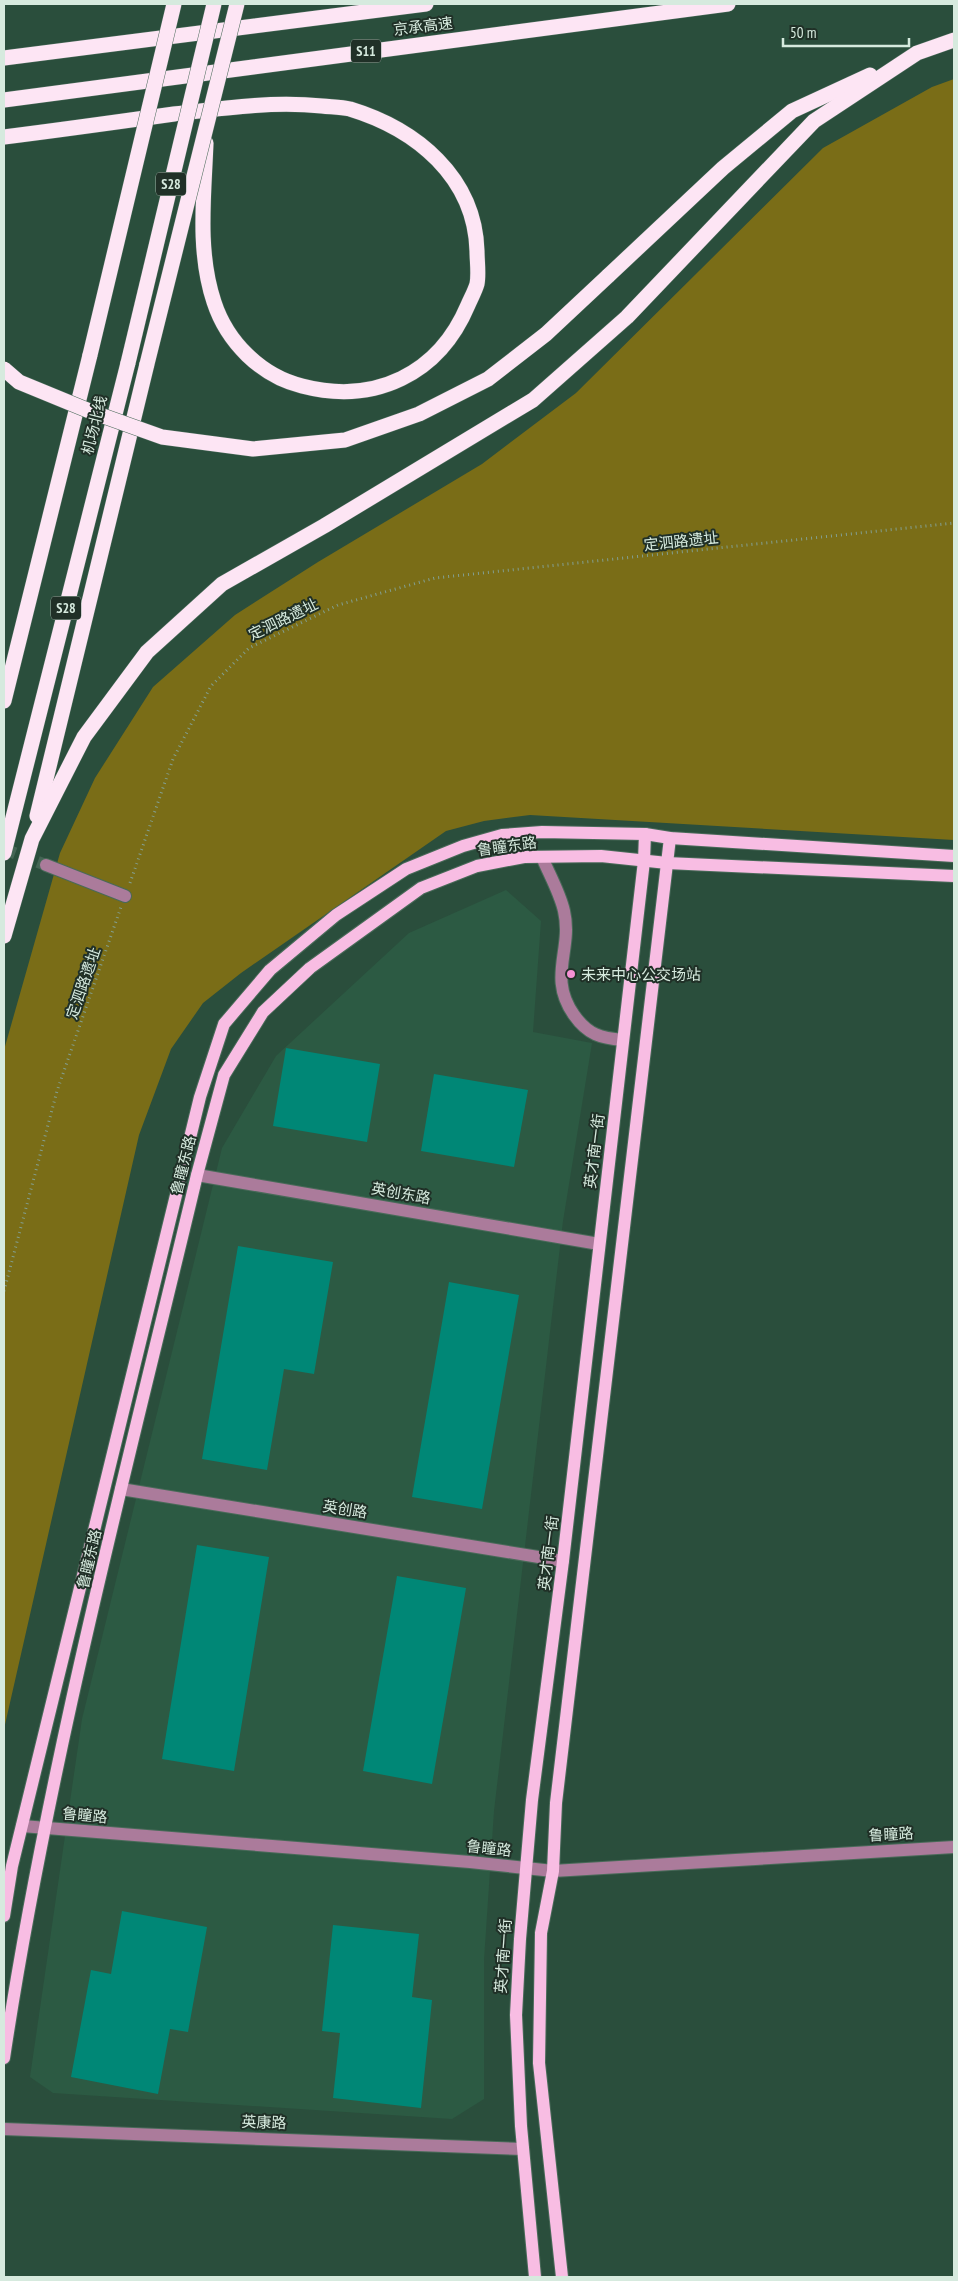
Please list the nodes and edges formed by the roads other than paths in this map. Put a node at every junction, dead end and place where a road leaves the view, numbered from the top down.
1 (174, 4) edge
2 (214, 4) edge
3 (237, 4) edge
4 (426, 4) edge
5 (728, 4) edge
6 (954, 40) edge
7 (918, 53) junction
8 (4, 58) edge
9 (4, 100) edge
10 (206, 133) junction
11 (4, 138) edge
12 (4, 369) edge
13 (4, 701) edge
14 (645, 834) junction
15 (670, 838) junction
16 (32, 839) junction
17 (4, 854) edge
18 (954, 856) edge
19 (542, 857) junction
20 (644, 861) junction
21 (667, 864) junction
22 (46, 865) tunnel mouth
23 (954, 876) edge
24 (125, 896) road end
25 (4, 936) edge
26 (623, 1040) junction
27 (197, 1175) junction
28 (599, 1244) junction
29 (121, 1489) junction
30 (564, 1561) junction
31 (22, 1826) junction
32 (43, 1828) junction
33 (954, 1847) edge
34 (527, 1869) junction
35 (553, 1871) junction
36 (4, 1916) edge
37 (4, 2058) edge
38 (4, 2129) edge
39 (523, 2148) junction
40 (535, 2277) edge
41 (562, 2277) edge

1 - 13 highway, 机场北线 / S28, bridge
2 - 17 highway, 机场北线 / S28, bridge
3 - 10 highway, bridge
4 - 8 highway, 京承高速
5 - 9 highway, 京承高速 / S11
6 - 7 highway
7 - 12 highway, bridge
7 - 16 highway
10 - 11 highway
10 - 16 highway, bridge
14 - 15 main road, 鲁瞳东路
14 - 20 main road, 英才南一街
14 - 31 main road, 鲁瞳东路
15 - 18 main road, 鲁瞳东路
15 - 21 main road
16 - 25 highway
19 - 20 main road, 鲁瞳东路
19 - 26 street
19 - 27 main road, 鲁瞳东路
20 - 21 main road, 鲁瞳东路
20 - 26 main road, 英才南一街
21 - 23 main road, 鲁瞳东路
21 - 35 main road
22 - 24 street
26 - 28 main road, 英才南一街
27 - 28 street, 英创东路
27 - 29 main road, 鲁瞳东路
28 - 30 main road, 英才南一街
29 - 30 street, 英创路
29 - 32 main road, 鲁瞳东路
30 - 34 main road, 英才南一街
31 - 32 street, 鲁瞳路
31 - 36 main road, 鲁瞳东路
32 - 34 street, 鲁瞳路
32 - 37 main road, 鲁瞳东路
33 - 35 street, 鲁瞳路
34 - 35 street, 鲁瞳路
34 - 39 main road, 英才南一街
35 - 41 main road
38 - 39 street, 英康路
39 - 40 main road, 英才南一街

